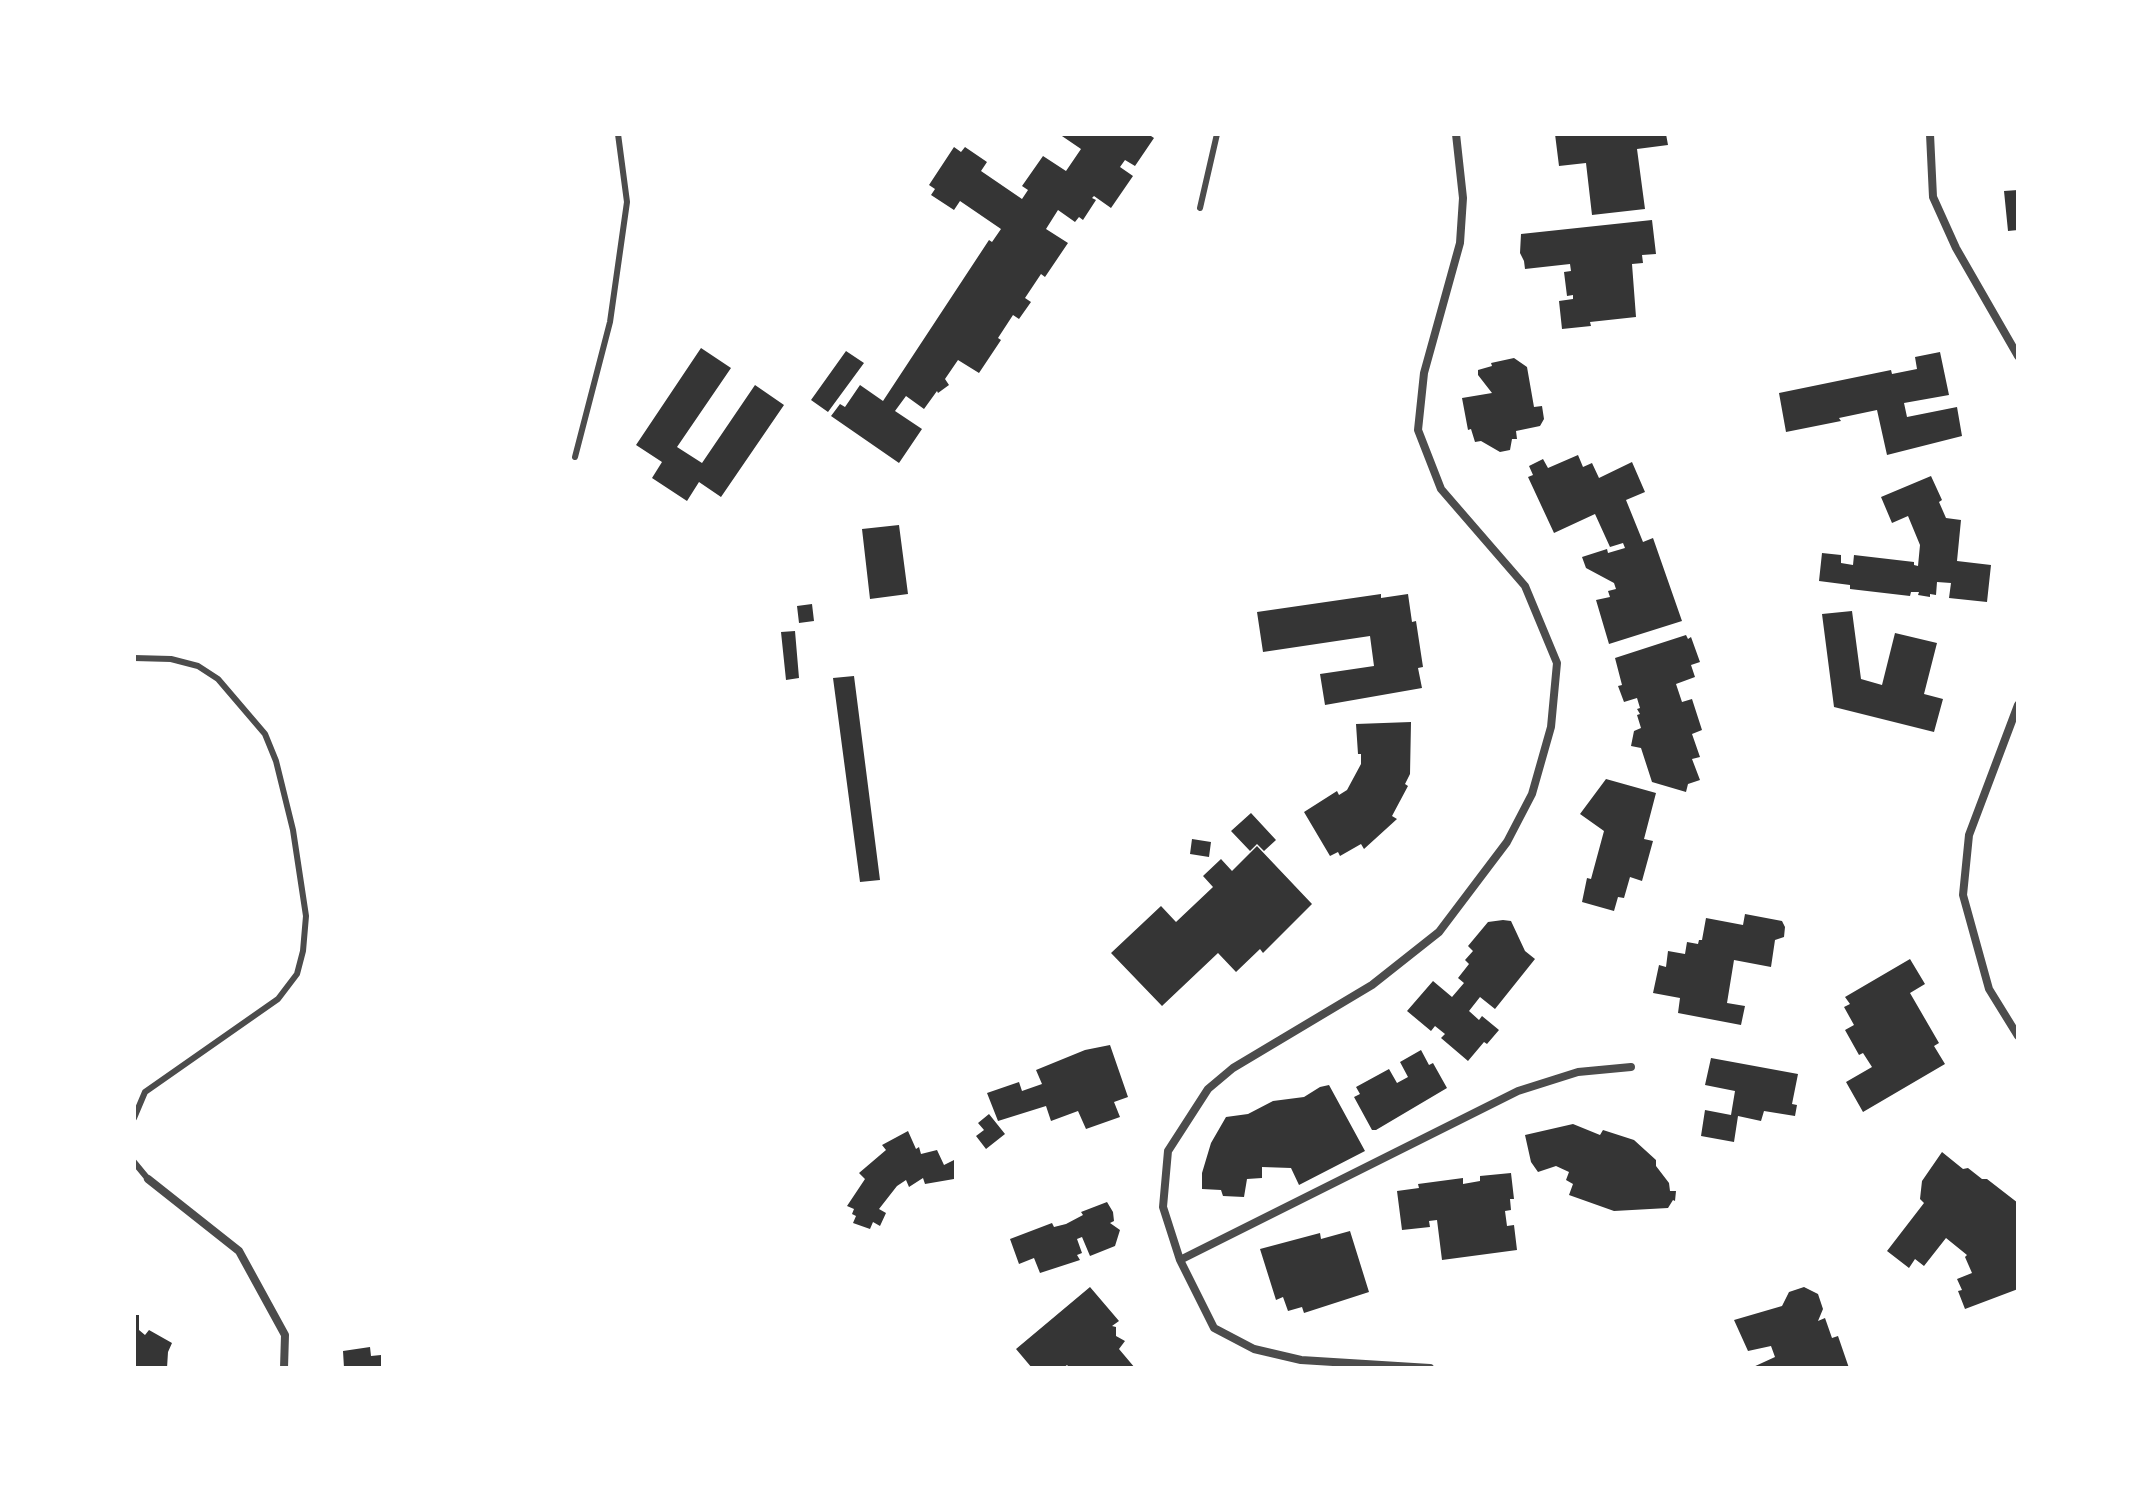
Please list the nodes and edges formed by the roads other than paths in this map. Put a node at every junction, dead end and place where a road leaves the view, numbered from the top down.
1 (618, 134) edge
2 (1217, 134) edge
3 (1456, 134) edge
4 (1930, 134) edge
5 (1200, 208) dead end
6 (2018, 356) edge
7 (575, 457) dead end
8 (134, 658) edge
9 (2018, 705) edge
10 (2018, 1036) edge
11 (1631, 1067) dead end
12 (134, 1118) edge
13 (134, 1162) edge
14 (148, 1179) joint
15 (1180, 1260) junction
16 (284, 1368) edge
17 (1430, 1368) edge

1 - 7 lane
2 - 5 lane
3 - 15 street
4 - 6 street
8 - 12 lane
9 - 10 street
11 - 15 street
13 - 14 lane
14 - 16 street
15 - 17 street

